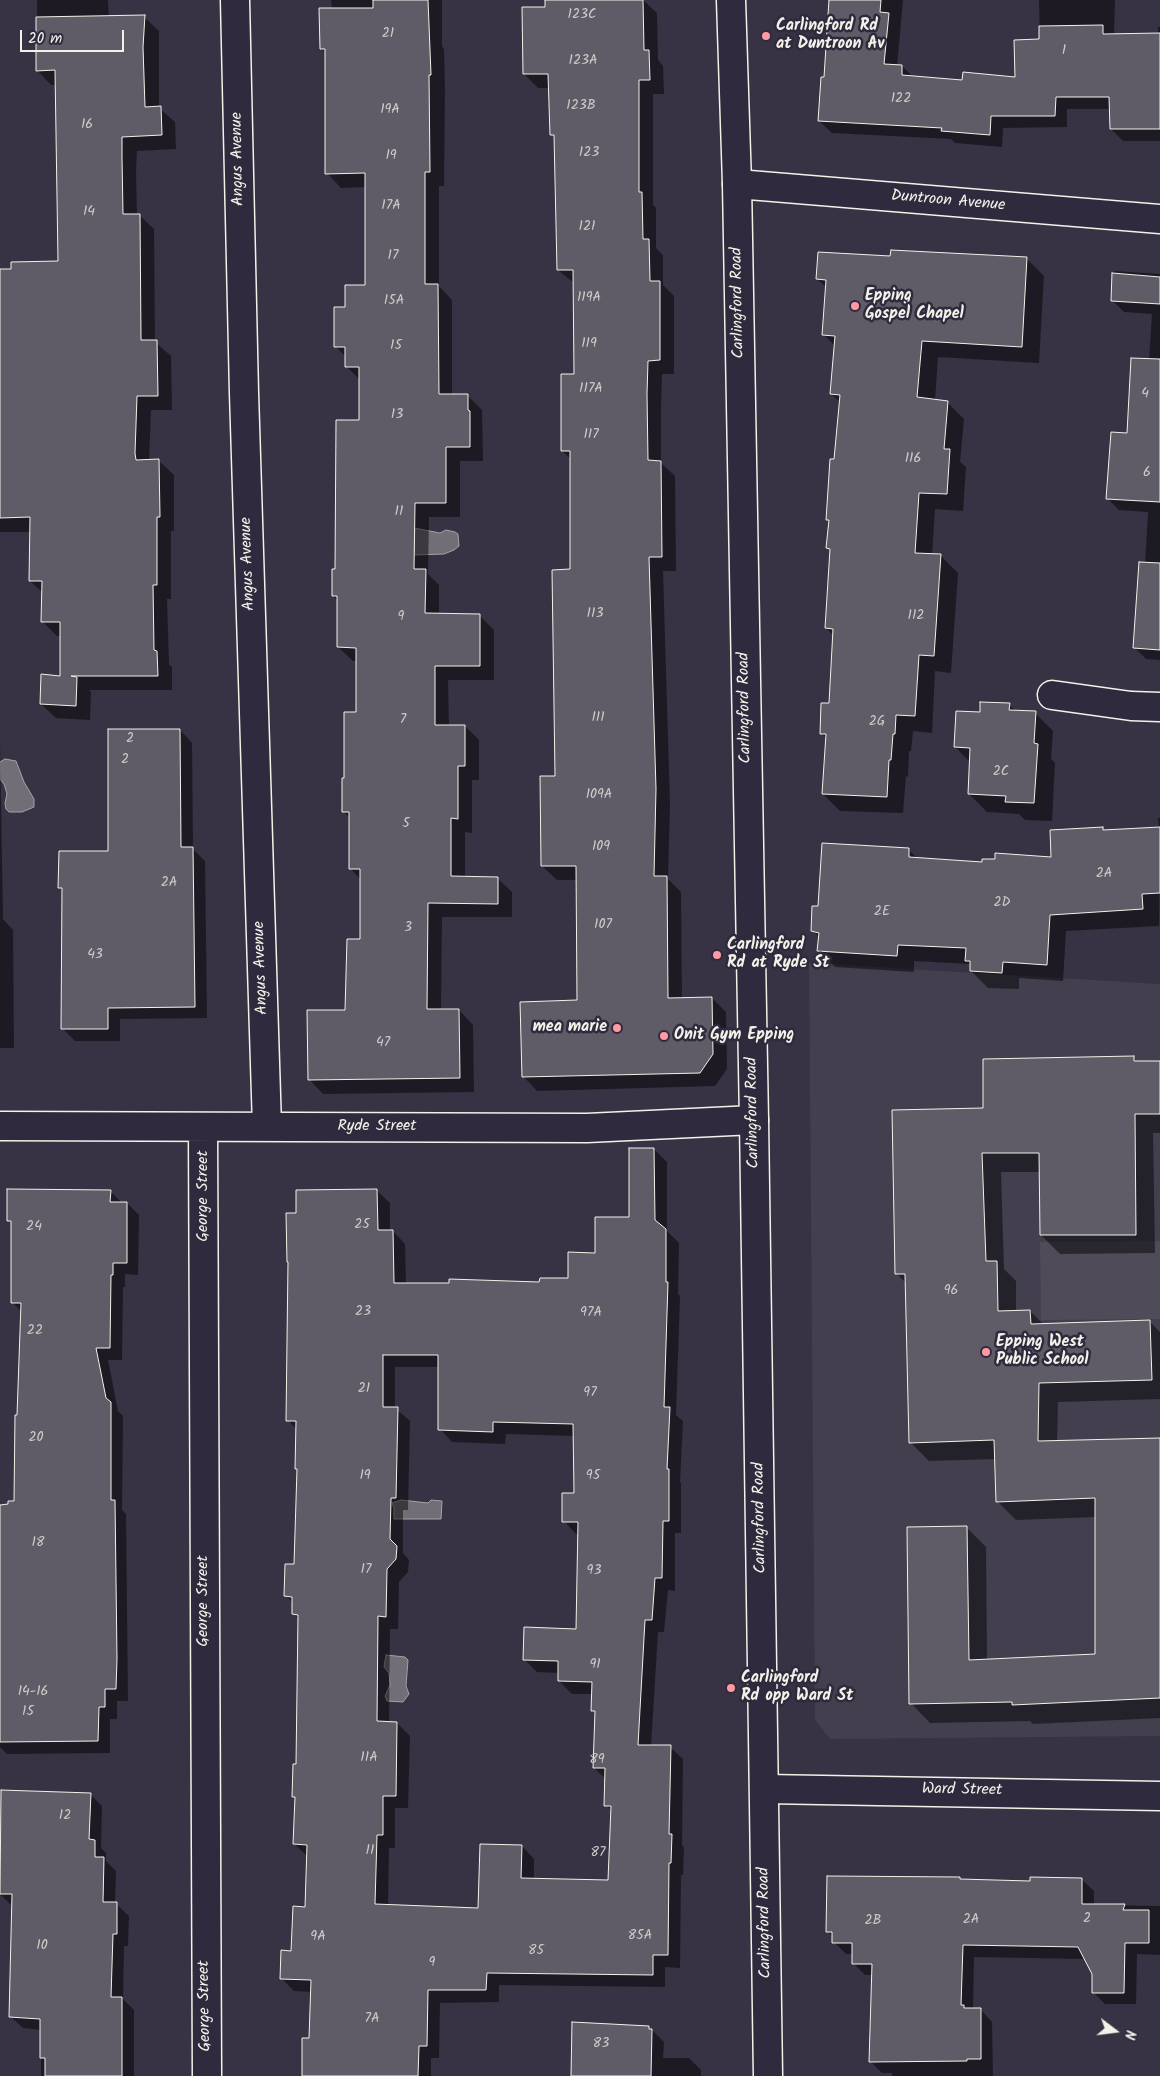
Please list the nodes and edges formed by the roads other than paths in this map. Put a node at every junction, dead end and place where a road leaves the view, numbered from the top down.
1 (235, 0) edge
2 (731, 0) edge
3 (737, 184) junction
4 (1160, 219) edge
5 (1052, 695) dead end
6 (1160, 707) edge
7 (754, 1120) junction
8 (0, 1126) edge
9 (203, 1127) junction
10 (267, 1127) junction
11 (765, 1789) junction
12 (1160, 1796) edge
13 (206, 2076) edge
14 (768, 2076) edge

1 - 10 street, Angus Avenue
2 - 3 street, Carlingford Road
3 - 4 street, Duntroon Avenue
3 - 7 street, Carlingford Road
5 - 6 street
7 - 10 street, Ryde Street
7 - 11 street, Carlingford Road
8 - 9 street, Ryde Street
9 - 10 street, Ryde Street
9 - 13 street, George Street
11 - 12 street, Ward Street
11 - 14 street, Carlingford Road

